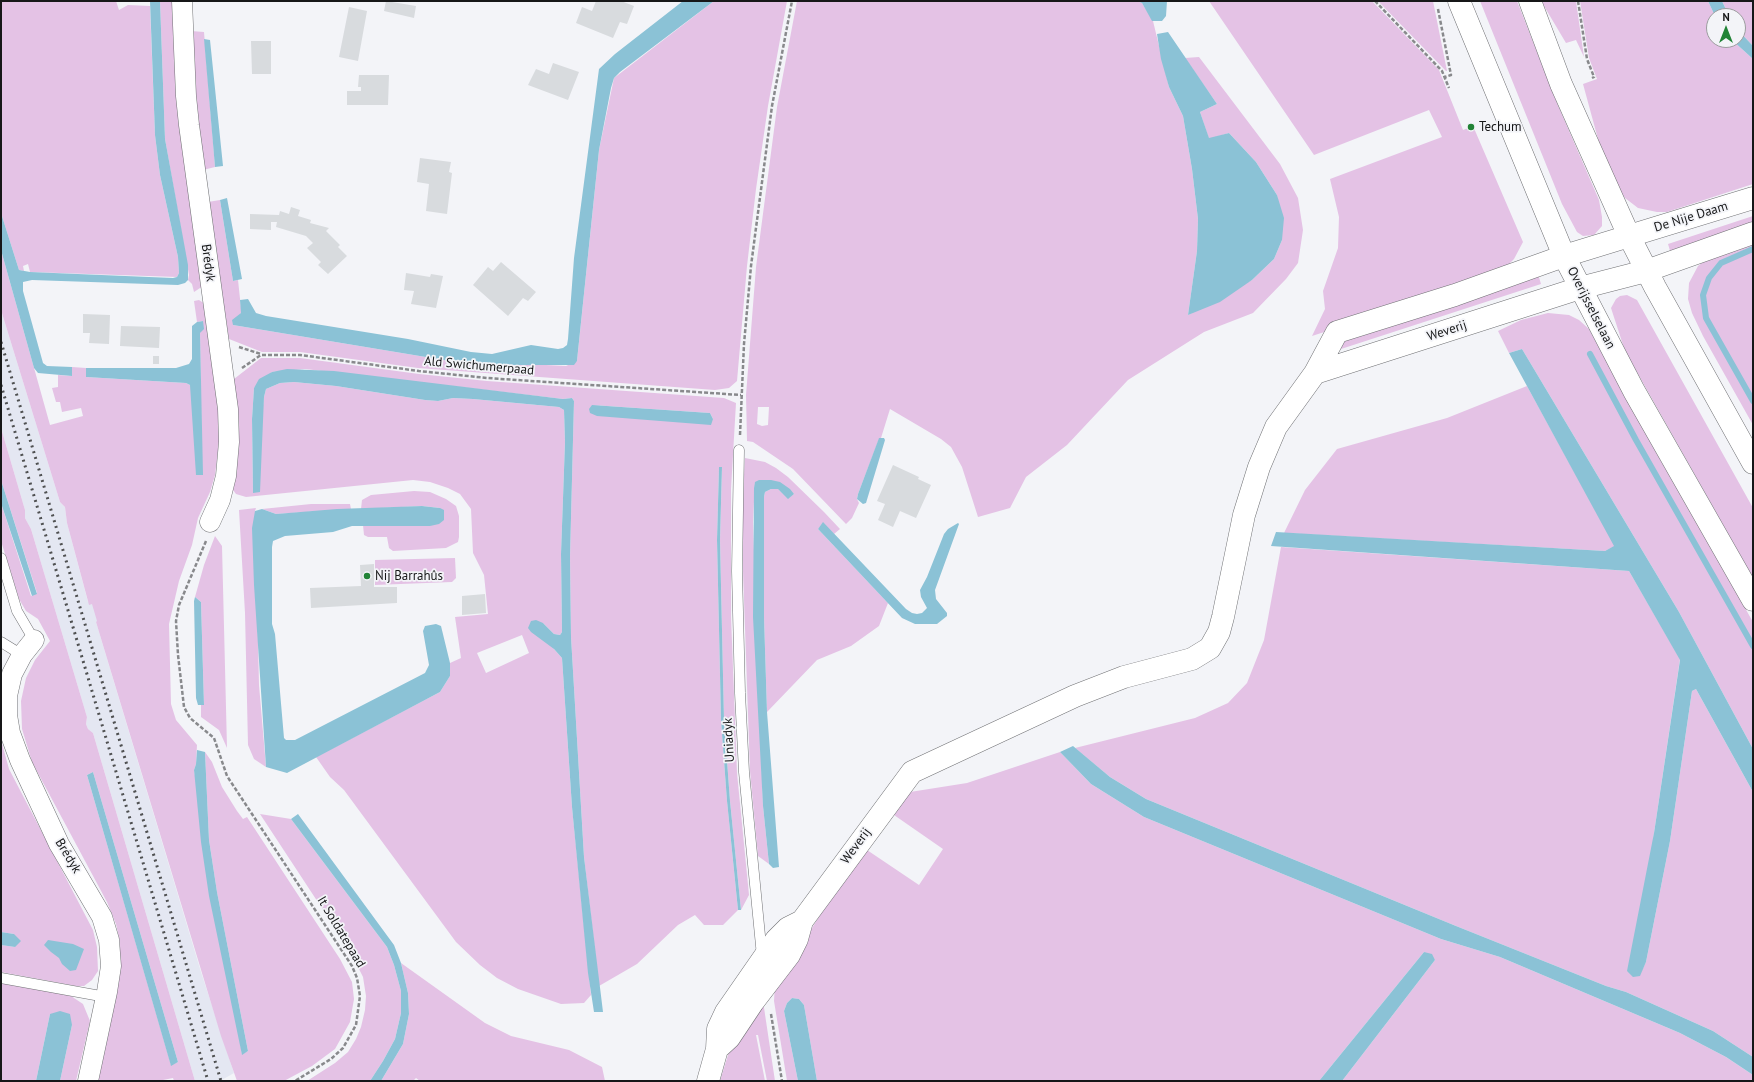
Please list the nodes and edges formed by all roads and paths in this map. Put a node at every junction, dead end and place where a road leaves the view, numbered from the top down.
1 (182, 1) edge
2 (792, 1) edge
3 (1375, 1) edge
4 (1459, 1) edge
5 (1530, 1) edge
6 (1578, 1) edge
7 (1438, 8) dead end
8 (1445, 77) junction
9 (1592, 78) dead end
10 (1449, 88) dead end
11 (1753, 198) edge
12 (1753, 233) edge
13 (1629, 236) junction
14 (1564, 256) junction
15 (1646, 271) junction
16 (1580, 288) junction
17 (1315, 373) junction
18 (225, 381) junction
19 (741, 395) junction
20 (739, 450) joint
21 (1753, 463) edge
22 (210, 522) joint
23 (1, 558) edge
24 (1753, 600) edge
25 (1, 642) edge
26 (28, 647) junction
27 (802, 921) junction
28 (763, 960) junction
29 (1, 978) edge
30 (766, 986) junction
31 (106, 997) junction
32 (716, 1050) junction
33 (88, 1081) edge
34 (295, 1081) edge
35 (708, 1081) edge
36 (782, 1081) edge

1 - 18 street, Brédyk
2 - 19 path
3 - 8 path
4 - 14 street, Overijsselselaan
5 - 13 street
6 - 9 path
7 - 8 path
8 - 10 path
11 - 13 street, De Nije Daam
12 - 15 street
13 - 14 street, De Nije Daam
13 - 15 street
14 - 16 street, Overijsselselaan
14 - 17 street
15 - 16 street, Weverij
15 - 21 street
16 - 17 street, Weverij
16 - 24 street, Overijsselselaan
17 - 27 street, Weverij
18 - 19 path, Ald Swichumerpaad
18 - 22 street, Brédyk
19 - 20 path
20 - 28 lane, Uniadyk
22 - 34 path, It Soldatepaad
23 - 26 lane
25 - 26 lane
26 - 31 street, Brédyk
27 - 28 street, Weverij
27 - 30 street, Weverij
28 - 30 lane, Uniadyk
28 - 32 street, Weverij
29 - 31 lane
30 - 32 street, Weverij
30 - 36 path
31 - 33 street, Brédyk
32 - 35 street, Weverij

